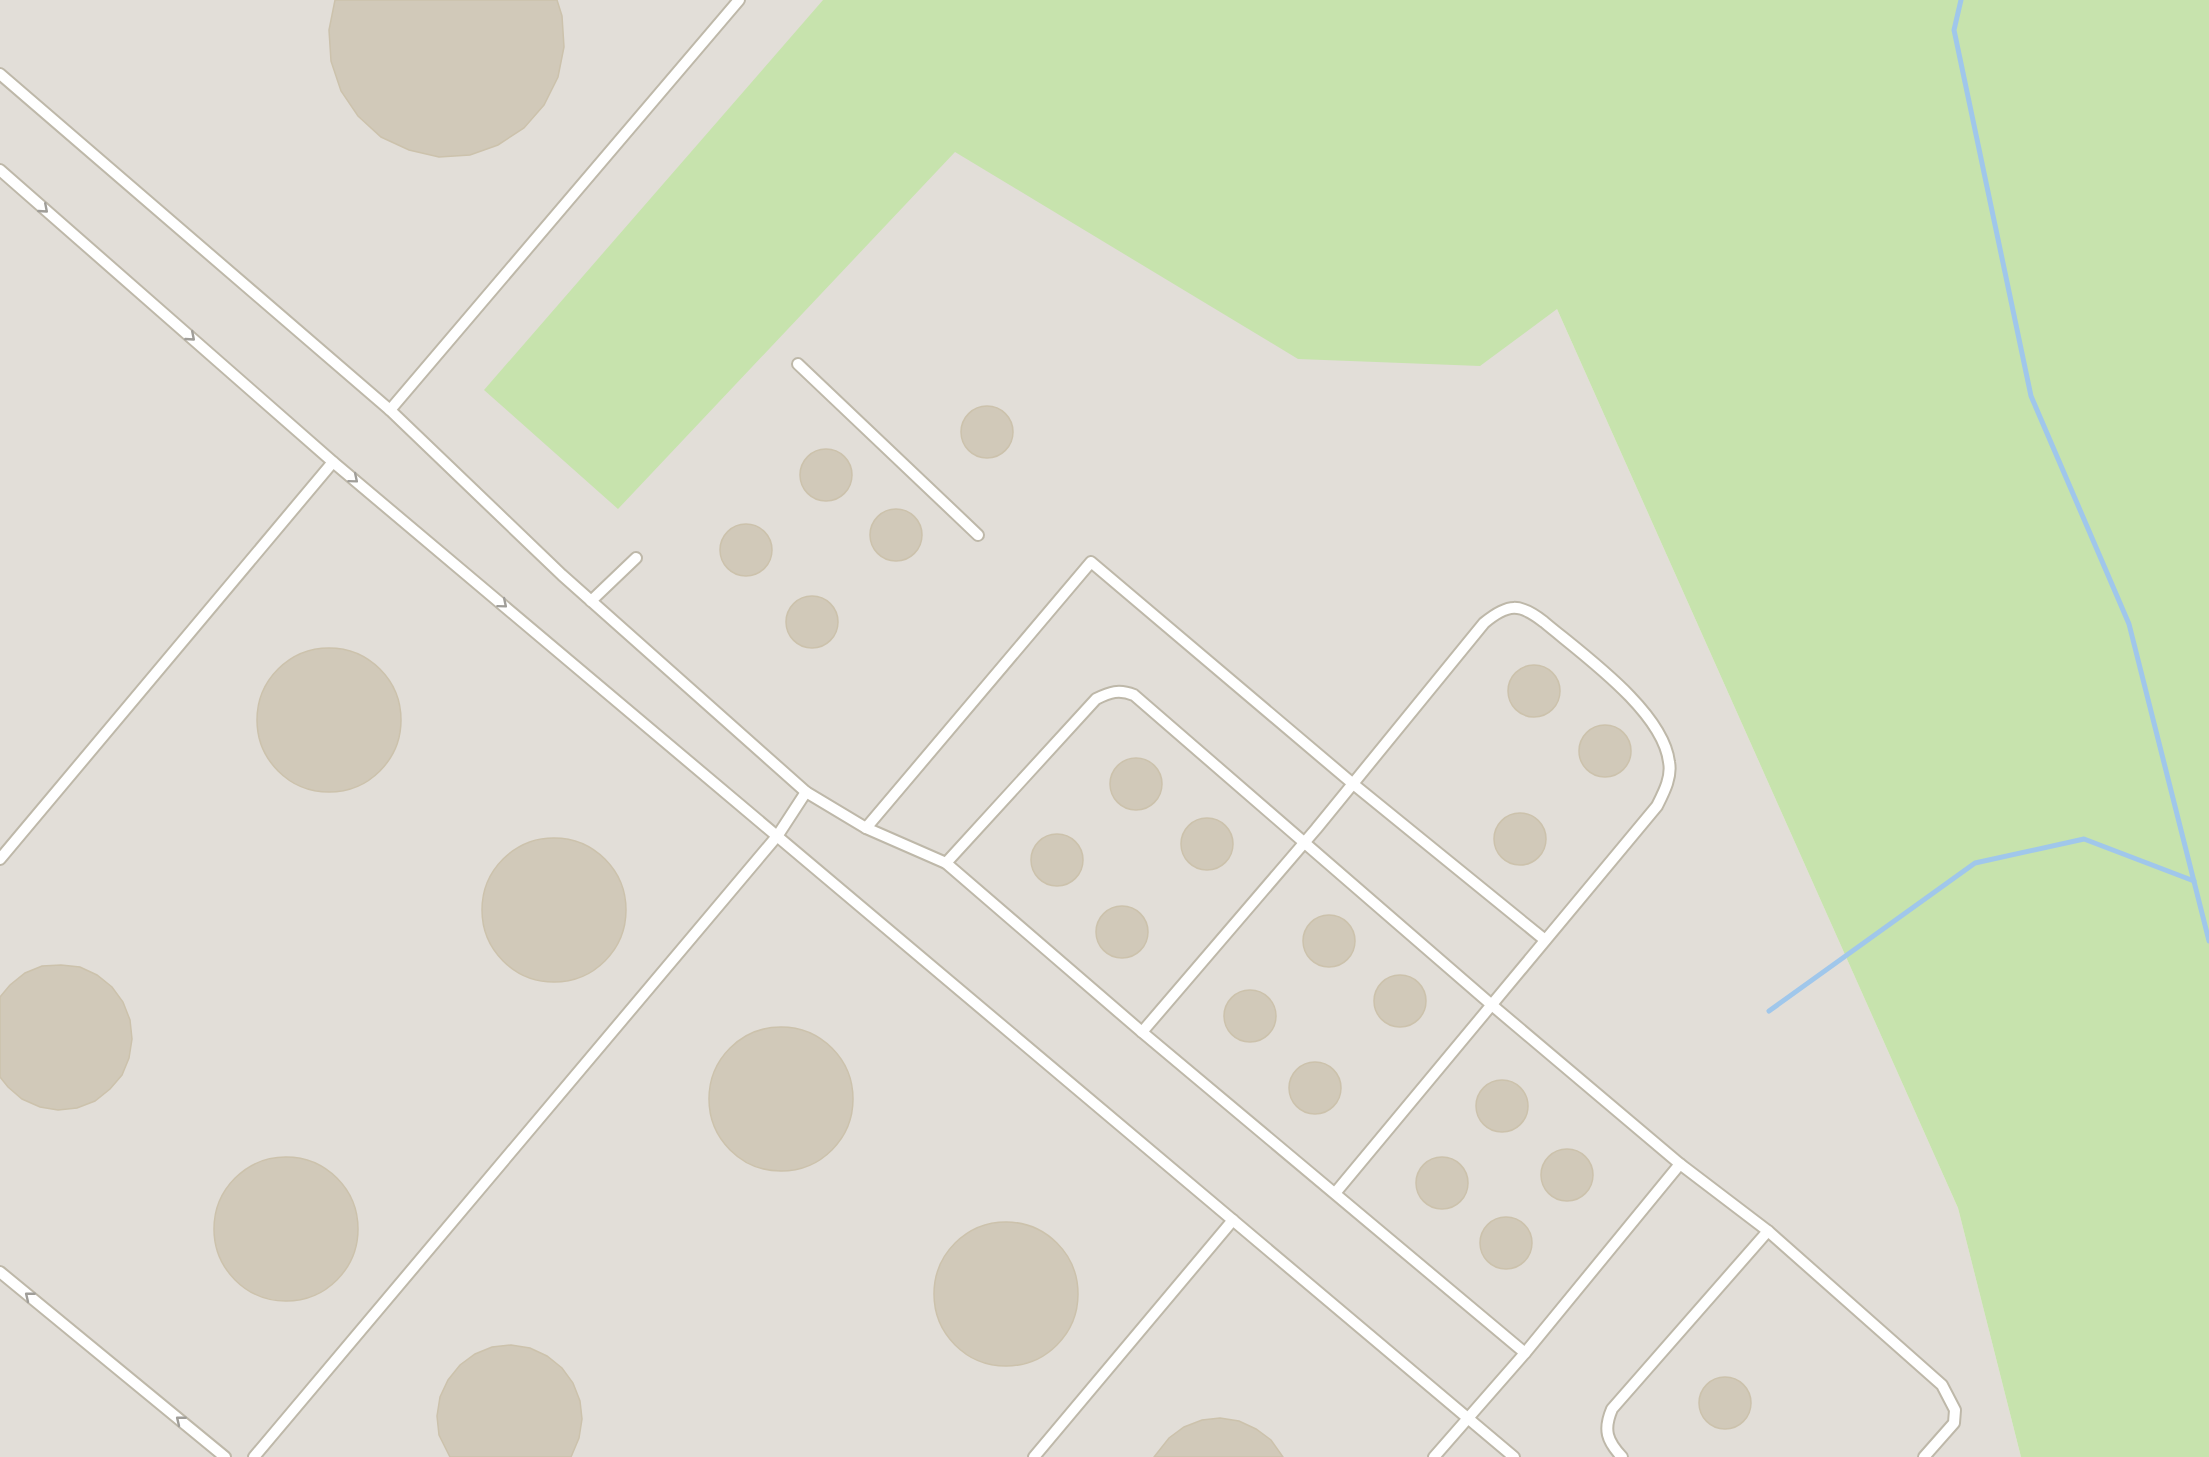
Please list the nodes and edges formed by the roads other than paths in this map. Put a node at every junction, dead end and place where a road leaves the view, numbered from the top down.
1 (739, 0) edge
2 (0, 74) edge
3 (0, 170) edge
4 (798, 364) dead end
5 (390, 410) junction
6 (333, 462) junction
7 (978, 535) dead end
8 (636, 558) dead end
9 (591, 601) junction
10 (1352, 783) junction
11 (806, 792) junction
12 (866, 828) junction
13 (778, 835) junction
14 (1304, 842) junction
15 (0, 859) edge
16 (946, 863) junction
17 (1545, 940) junction
18 (1493, 1006) junction
19 (1142, 1032) junction
20 (1680, 1164) junction
21 (1336, 1192) junction
22 (1233, 1220) junction
23 (1768, 1231) junction
24 (0, 1272) edge
25 (1525, 1353) junction
26 (1468, 1417) junction
27 (225, 1457) edge
28 (254, 1457) edge
29 (1034, 1457) edge
30 (1434, 1457) edge
31 (1514, 1457) edge
32 (1622, 1457) edge
33 (1924, 1457) edge

1 - 5 lane
2 - 5 lane
3 -> 6 lane
4 - 7 lane
5 - 9 lane
6 -> 13 lane
6 - 15 lane
8 - 9 lane
9 - 11 lane
10 - 12 lane
10 - 14 lane
10 - 17 lane
10 - 17 lane
11 - 12 lane
11 - 13 lane
12 - 16 lane
13 - 22 lane
13 - 28 lane
14 - 16 lane
14 - 18 lane
14 - 19 lane
16 - 19 lane
17 - 18 lane
18 - 20 lane
18 - 21 lane
19 - 21 lane
20 - 23 lane
20 - 25 lane
21 - 25 lane
22 - 26 lane
22 - 29 lane
23 - 32 lane
23 - 33 lane
27 -> 24 lane
25 - 26 lane
26 - 30 lane
26 - 31 lane

